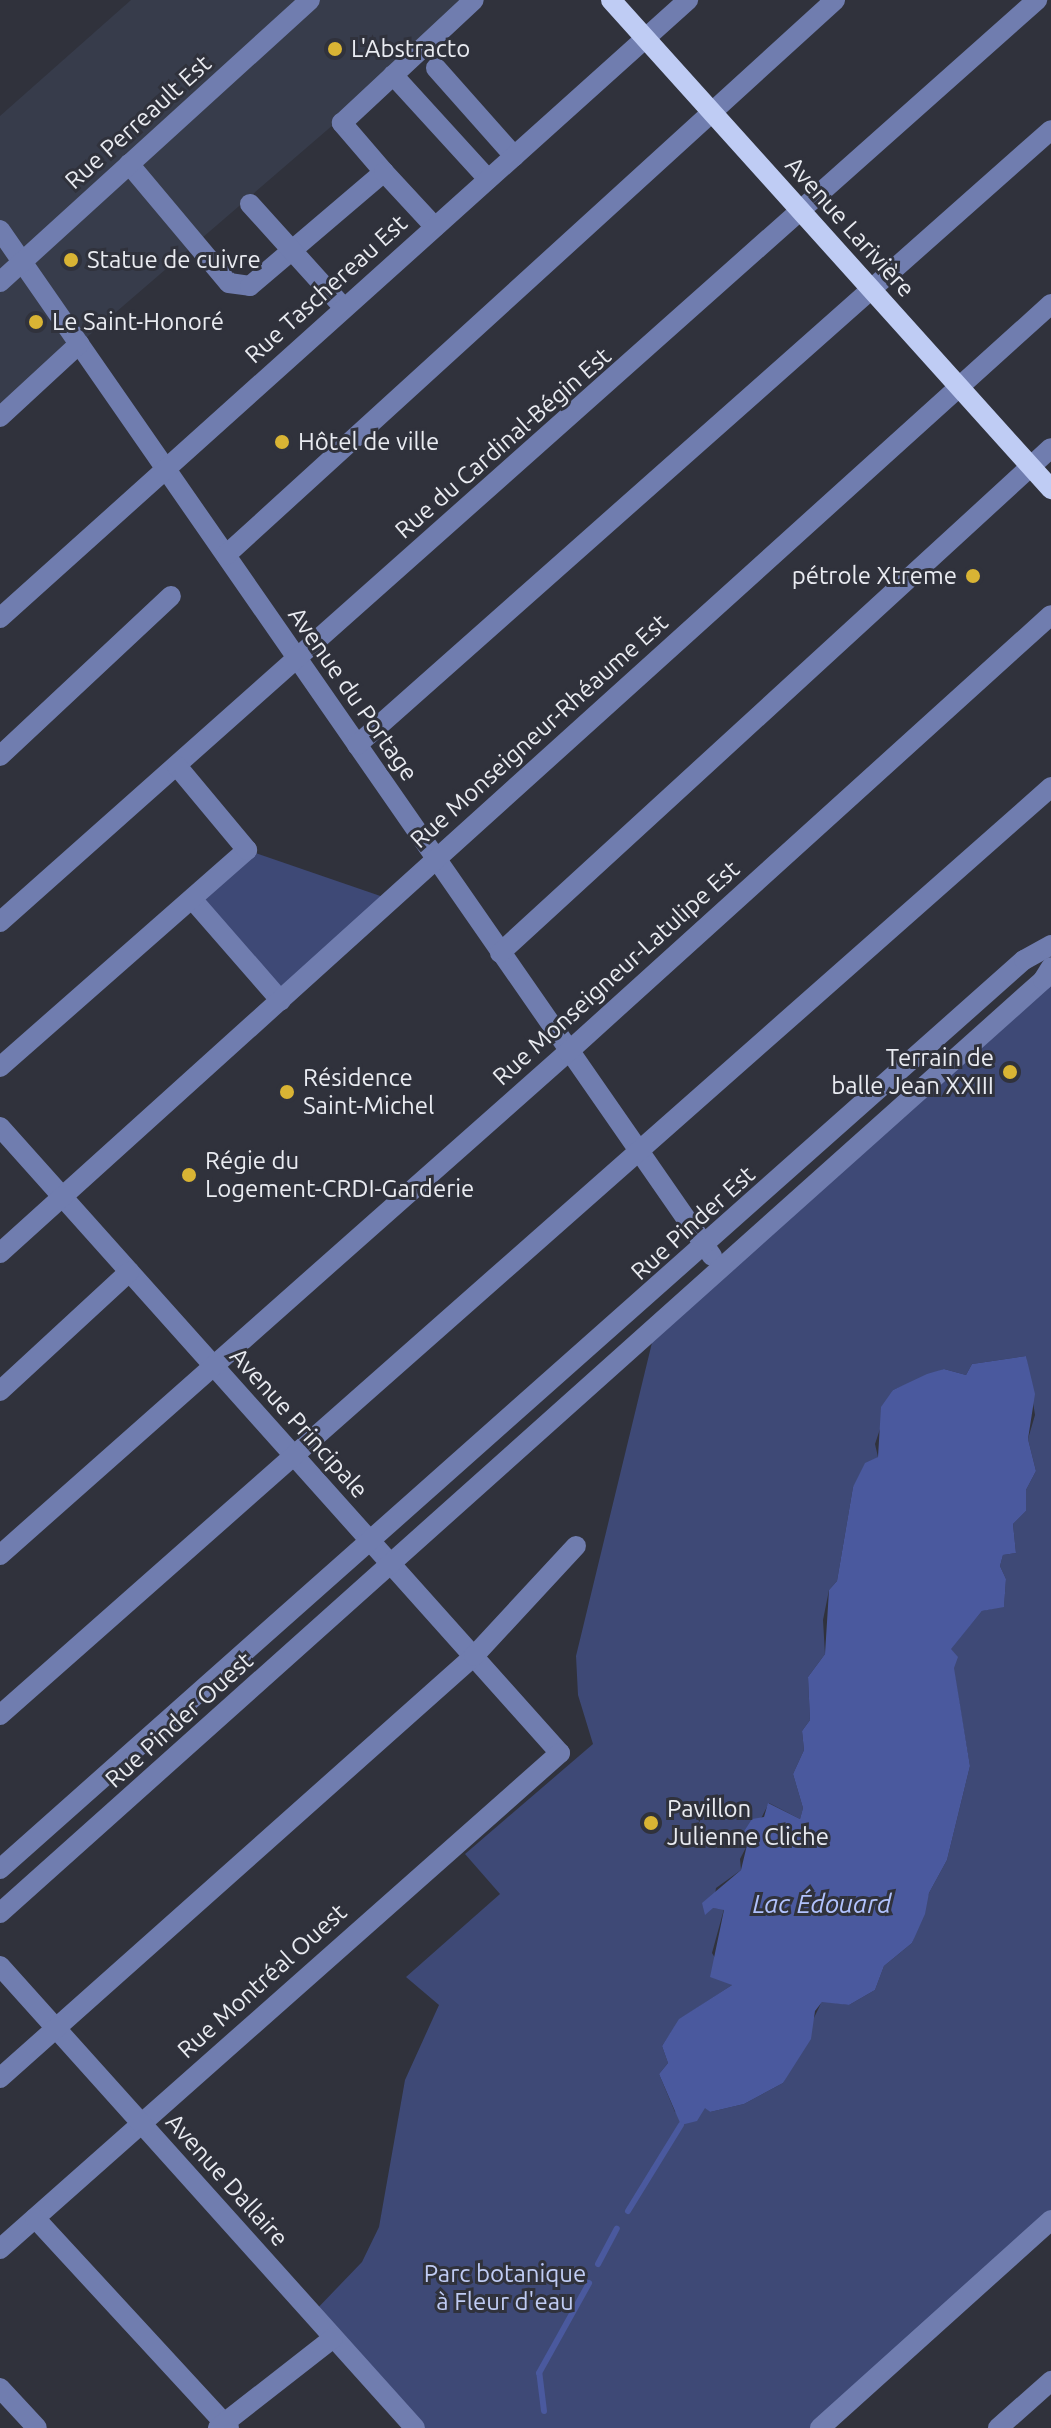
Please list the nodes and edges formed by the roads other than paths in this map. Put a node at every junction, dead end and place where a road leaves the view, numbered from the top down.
1 (310, 0) edge
2 (474, 0) edge
3 (611, 0) edge
4 (688, 0) edge
5 (835, 0) edge
6 (1037, 0) edge
7 (645, 38) junction
8 (436, 68) dead end
9 (393, 75) junction
10 (709, 109) junction
11 (1051, 130) edge
12 (514, 156) junction
13 (129, 164) junction
14 (384, 172) junction
15 (488, 179) junction
16 (250, 204) dead end
17 (802, 213) junction
18 (435, 227) junction
19 (0, 230) edge
20 (293, 252) junction
21 (22, 262) junction
22 (0, 282) edge
23 (871, 288) junction
24 (1051, 304) edge
25 (344, 308) junction
26 (79, 344) junction
27 (959, 387) junction
28 (0, 417) edge
29 (1051, 448) edge
30 (1030, 466) junction
31 (166, 469) junction
32 (1051, 489) edge
33 (226, 555) junction
34 (171, 596) dead end
35 (1051, 615) edge
36 (0, 618) edge
37 (297, 660) junction
38 (357, 745) junction
39 (0, 756) edge
40 (177, 766) junction
41 (1051, 787) edge
42 (436, 860) junction
43 (192, 899) junction
44 (0, 922) edge
45 (1051, 945) edge
46 (500, 953) junction
47 (1051, 967) edge
48 (281, 1001) junction
49 (568, 1052) junction
50 (0, 1067) edge
51 (0, 1127) edge
52 (640, 1153) junction
53 (63, 1198) junction
54 (706, 1247) junction
55 (0, 1253) edge
56 (719, 1266) junction
57 (129, 1272) junction
58 (213, 1367) junction
59 (0, 1391) edge
60 (292, 1454) junction
61 (371, 1542) junction
62 (576, 1546) dead end
63 (0, 1555) edge
64 (392, 1565) junction
65 (474, 1656) junction
66 (0, 1715) edge
67 (560, 1753) joint
68 (0, 1869) edge
69 (0, 1913) edge
70 (0, 1966) edge
71 (57, 2027) junction
72 (0, 2078) edge
73 (141, 2124) junction
74 (35, 2218) junction
75 (1051, 2220) edge
76 (0, 2249) edge
77 (333, 2338) junction
78 (1051, 2381) edge
79 (0, 2388) edge
80 (224, 2426) edge
81 (37, 2428) edge
82 (415, 2428) edge
83 (820, 2428) edge
84 (998, 2428) edge

1 - 13 street, Rue Perreault Est
2 - 9 street
3 - 7 main road, Avenue Larivière
4 - 7 street, Rue Taschereau Est
5 - 10 street
6 - 17 street, Rue du Cardinal-Bégin Est
7 - 10 main road, Avenue Larivière
7 - 12 street, Rue Taschereau Est
8 - 12 street
9 - 14 street
9 - 15 street
10 - 17 main road, Avenue Larivière
10 - 33 street
11 - 23 street
12 - 15 street, Rue Taschereau Est
13 - 20 street
13 - 21 street, Rue Perreault Est
14 - 18 street
14 - 20 street
15 - 18 street, Rue Taschereau Est
16 - 20 street
17 - 23 main road, Avenue Larivière
17 - 37 street, Rue du Cardinal-Bégin Est
18 - 25 street, Rue Taschereau Est
19 - 21 street, Avenue du Portage
20 - 25 street
21 - 22 street, Rue Perreault Est
21 - 26 street, Avenue du Portage
23 - 27 main road, Avenue Larivière
23 - 38 street
24 - 27 street, Rue Monseigneur-Rhéaume Est
25 - 31 street, Rue Taschereau Est
26 - 28 street
26 - 31 street, Avenue du Portage
27 - 30 main road, Avenue Larivière
27 - 42 street, Rue Monseigneur-Rhéaume Est
29 - 30 street
30 - 32 main road, Avenue Larivière
30 - 46 street
31 - 33 street, Avenue du Portage
31 - 36 street, Rue Taschereau Est
33 - 37 street, Avenue du Portage
34 - 39 street
35 - 49 street, Rue Monseigneur-Latulipe Est
37 - 38 street, Avenue du Portage
37 - 40 street, Rue du Cardinal-Bégin Est
38 - 42 street, Avenue du Portage
40 - 43 street
40 - 44 street, Rue du Cardinal-Bégin Est
41 - 52 street
42 - 46 street, Avenue du Portage
42 - 48 street, Rue Monseigneur-Rhéaume Est
43 - 48 street
43 - 50 street
45 - 54 street, Rue Pinder Est
46 - 49 street, Avenue du Portage
47 - 56 street, Rue Pinder Est
48 - 53 street, Rue Monseigneur-Rhéaume Est
49 - 52 street, Avenue du Portage
49 - 58 street, Rue Monseigneur-Latulipe Est
51 - 53 street, Avenue Principale
52 - 54 street, Avenue du Portage
52 - 60 street
53 - 55 street, Rue Monseigneur-Rhéaume Est
53 - 57 street, Avenue Principale
54 - 56 street, Avenue du Portage
54 - 61 street, Rue Pinder Est
56 - 64 street, Rue Pinder Est
57 - 58 street, Avenue Principale
57 - 59 street
58 - 60 street, Avenue Principale
58 - 63 street, Rue Monseigneur-Latulipe Est
60 - 61 street, Avenue Principale
60 - 66 street
61 - 64 street, Avenue Principale
61 - 68 street, Rue Pinder Ouest
62 - 65 street
64 - 65 street, Avenue Principale
64 - 69 street, Rue Pinder Ouest
65 - 67 street, Avenue Principale
65 - 71 street
67 - 73 street, Rue Montréal Ouest
70 - 71 street, Avenue Dallaire
71 - 72 street
71 - 73 street, Avenue Dallaire
73 - 74 street, Rue Montréal Ouest
73 - 77 street, Avenue Dallaire
74 - 76 street, Rue Montréal Ouest
74 - 80 street
75 - 83 street
77 - 80 street
77 - 82 street, Avenue Dallaire
78 - 84 street
79 - 81 street

